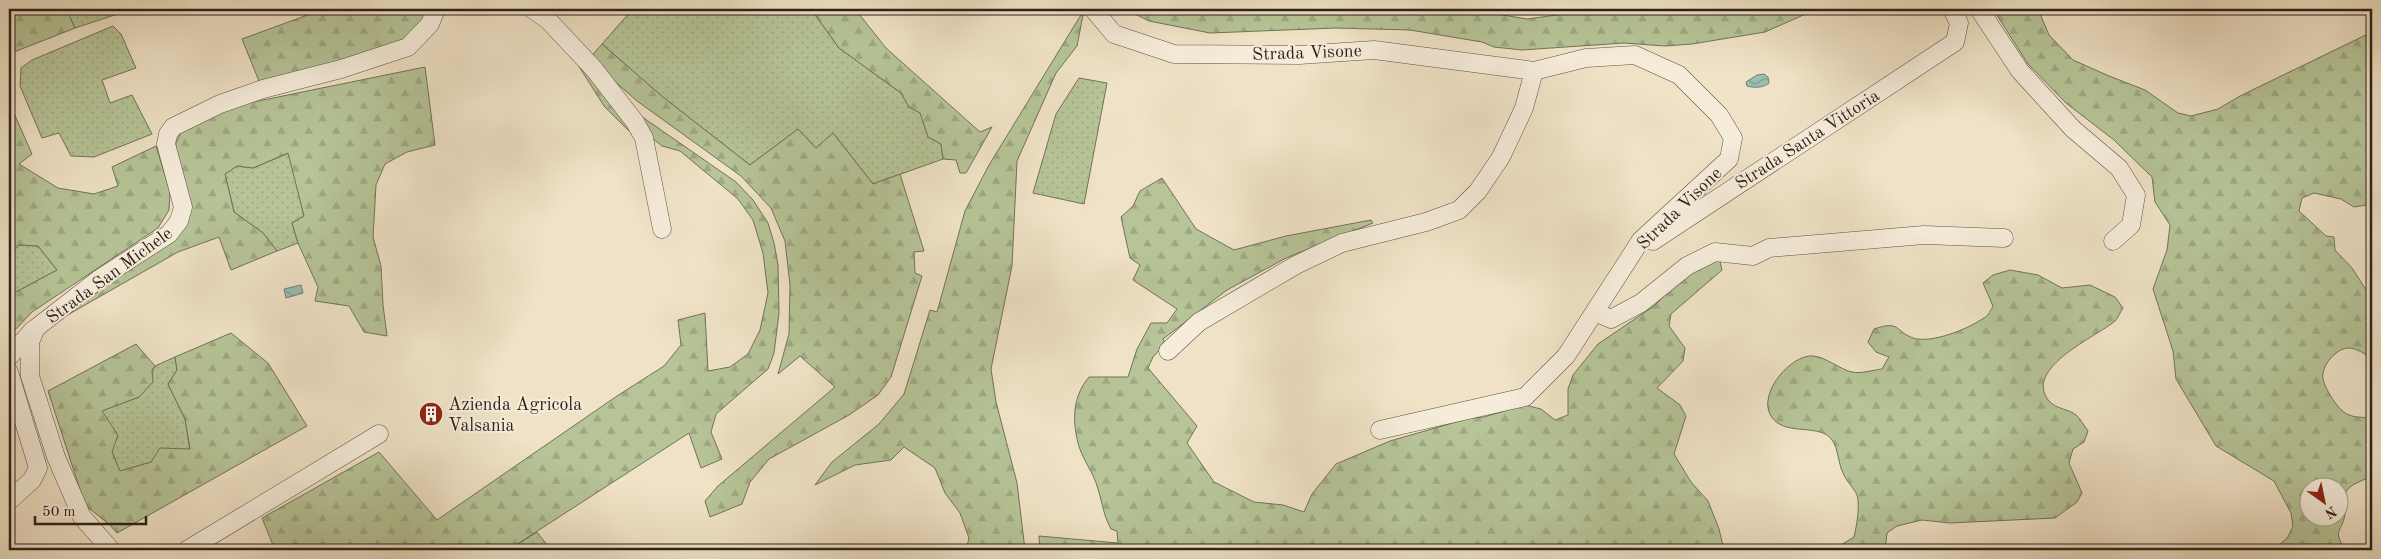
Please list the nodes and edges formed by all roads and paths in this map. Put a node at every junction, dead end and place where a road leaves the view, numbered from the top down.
1 (436, 9) edge
2 (532, 9) edge
3 (1093, 9) edge
4 (1952, 9) edge
5 (1979, 9) edge
6 (1534, 72) junction
7 (662, 229) dead end
8 (2004, 238) dead end
9 (2113, 241) dead end
10 (1630, 257) junction
11 (1595, 312) junction
12 (36, 328) junction
13 (1168, 351) dead end
14 (9, 357) edge
15 (9, 372) edge
16 (1380, 430) dead end
17 (379, 434) dead end
18 (9, 501) edge
19 (111, 550) edge
20 (188, 550) edge

1 - 12 street, Strada San Michele
2 - 7 street
3 - 6 street, Strada Visone
4 - 10 street, Strada Santa Vittoria
5 - 9 street
6 - 10 street, Strada Visone
6 - 13 street
8 - 11 street
10 - 11 street, Strada Visone
11 - 16 street, Strada Visone
12 - 14 street
12 - 19 street, Strada San Michele
15 - 18 street
17 - 20 street

